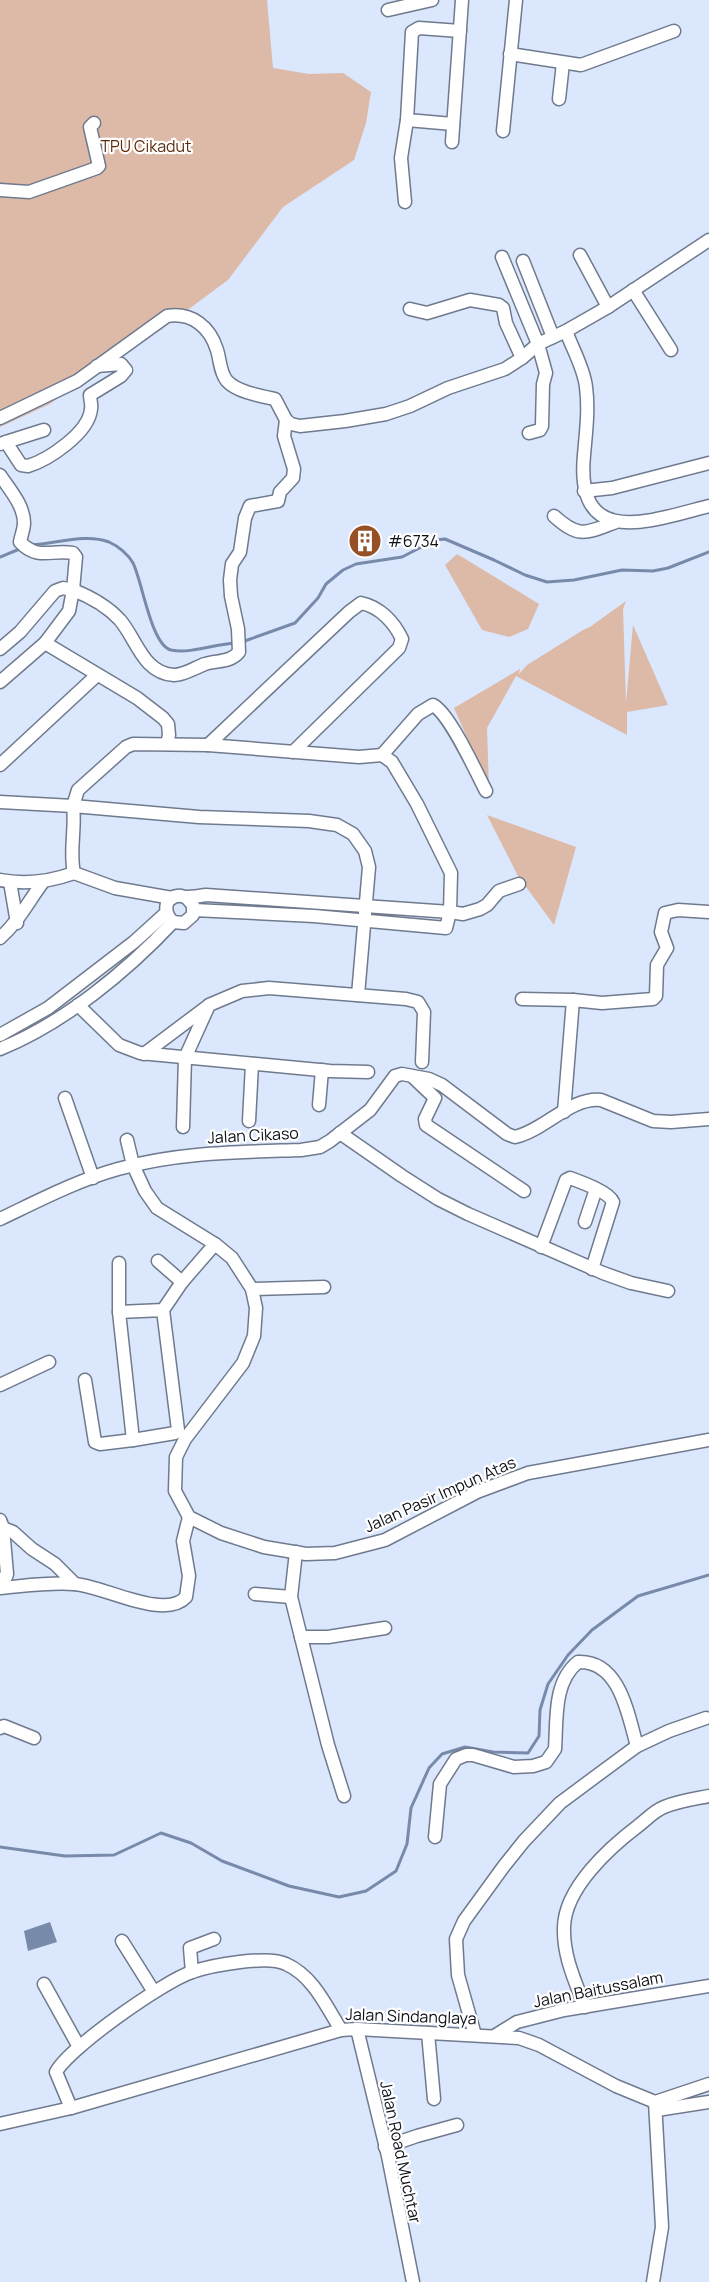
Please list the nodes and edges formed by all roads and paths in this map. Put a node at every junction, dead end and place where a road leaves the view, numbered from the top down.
1 (432, 0) edge
2 (462, 0) edge
3 (516, 0) edge
4 (388, 10) dead end
5 (460, 31) junction
6 (674, 31) dead end
7 (510, 54) junction
8 (563, 63) junction
9 (559, 99) dead end
10 (407, 120) junction
11 (94, 123) dead end
12 (453, 124) junction
13 (503, 131) dead end
14 (452, 142) dead end
15 (0, 190) edge
16 (405, 202) dead end
17 (709, 240) edge
18 (580, 255) dead end
19 (502, 257) dead end
20 (523, 261) dead end
21 (633, 290) junction
22 (608, 307) junction
23 (410, 309) dead end
24 (566, 331) junction
25 (553, 337) junction
26 (538, 344) junction
27 (671, 350) dead end
28 (522, 358) junction
29 (96, 366) junction
30 (0, 418) edge
31 (286, 420) junction
32 (44, 430) dead end
33 (529, 434) dead end
34 (3, 443) edge
35 (709, 463) edge
36 (0, 475) edge
37 (584, 491) junction
38 (709, 506) edge
39 (597, 513) junction
40 (554, 516) dead end
41 (616, 522) junction
42 (592, 530) junction
43 (73, 590) junction
44 (45, 644) junction
45 (0, 649) edge
46 (97, 675) junction
47 (0, 682) edge
48 (167, 744) junction
49 (208, 745) junction
50 (293, 752) junction
51 (382, 755) junction
52 (0, 765) edge
53 (486, 791) dead end
54 (0, 802) edge
55 (72, 806) junction
56 (74, 873) junction
57 (5, 881) edge
58 (43, 882) junction
59 (519, 884) dead end
60 (186, 897) junction
61 (172, 898) junction
62 (367, 907) junction
63 (194, 910) junction
64 (450, 912) junction
65 (709, 912) edge
66 (169, 917) junction
67 (365, 921) junction
68 (17, 923) junction
69 (0, 938) edge
70 (358, 995) junction
71 (522, 999) dead end
72 (573, 1000) junction
73 (78, 1005) junction
74 (209, 1005) junction
75 (0, 1035) edge
76 (0, 1049) edge
77 (144, 1054) junction
78 (185, 1058) junction
79 (422, 1062) dead end
80 (252, 1064) junction
81 (322, 1070) junction
82 (369, 1072) dead end
83 (410, 1074) junction
84 (65, 1098) dead end
85 (319, 1105) dead end
86 (564, 1112) junction
87 (709, 1119) edge
88 (249, 1121) dead end
89 (183, 1127) dead end
90 (340, 1132) junction
91 (127, 1140) dead end
92 (133, 1165) junction
93 (93, 1179) junction
94 (596, 1189) junction
95 (524, 1191) dead end
96 (0, 1219) edge
97 (585, 1222) dead end
98 (215, 1244) junction
99 (541, 1246) junction
100 (158, 1261) dead end
101 (119, 1263) dead end
102 (592, 1269) junction
103 (182, 1282) junction
104 (324, 1287) dead end
105 (252, 1289) junction
106 (668, 1291) dead end
107 (163, 1310) junction
108 (119, 1312) junction
109 (49, 1362) dead end
110 (85, 1380) dead end
111 (0, 1385) edge
112 (133, 1440) junction
113 (709, 1440) edge
114 (189, 1517) junction
115 (1, 1524) edge
116 (296, 1552) junction
117 (0, 1580) edge
118 (75, 1584) junction
119 (0, 1588) edge
120 (255, 1594) dead end
121 (291, 1597) junction
122 (385, 1628) dead end
123 (301, 1637) junction
124 (706, 1718) dead end
125 (0, 1728) edge
126 (34, 1738) dead end
127 (637, 1746) junction
128 (344, 1796) dead end
129 (709, 1796) edge
130 (435, 1837) dead end
131 (214, 1939) dead end
132 (122, 1941) dead end
133 (192, 1972) junction
134 (44, 1984) dead end
135 (709, 1986) edge
136 (154, 1992) junction
137 (585, 2007) junction
138 (357, 2029) junction
139 (341, 2030) junction
140 (428, 2033) junction
141 (475, 2035) junction
142 (496, 2036) junction
143 (79, 2047) junction
144 (709, 2084) edge
145 (434, 2099) dead end
146 (709, 2102) edge
147 (656, 2106) junction
148 (71, 2108) junction
149 (0, 2124) edge
150 (457, 2125) dead end
151 (385, 2147) junction
152 (413, 2282) edge
153 (653, 2282) edge

1 - 4 street
2 - 5 street
3 - 7 street
5 - 10 street
5 - 12 street
6 - 8 street
7 - 8 street
7 - 13 street
8 - 9 street
10 - 12 street
10 - 16 street
11 - 15 street
12 - 14 street
17 - 21 street
18 - 22 street
19 - 26 street
20 - 25 street
21 - 22 street
21 - 27 street
22 - 24 street
23 - 28 street
24 - 25 street
24 - 37 street
25 - 26 street
26 - 28 street
26 - 33 street
28 - 31 street
29 - 30 street
29 - 31 street
29 - 34 street
31 - 43 street
32 - 34 street
35 - 37 street
36 - 43 street
37 - 39 street
38 - 41 street
39 - 41 street
39 - 42 street
40 - 42 street
41 - 42 street
43 - 44 street
43 - 45 street
44 - 46 street
44 - 47 street
46 - 48 street
46 - 52 street
48 - 49 street
48 - 55 street
49 - 50 street
49 - 50 street
50 - 51 street
51 - 53 street
51 - 64 street
54 - 55 street
55 - 56 street
55 - 62 street
56 - 58 street
56 - 61 street
57 - 58 street
57 - 68 street
58 - 68 street
59 - 64 street
60 - 61 street
60 - 62 street
60 - 63 street
61 - 66 street
62 - 64 street
62 - 67 street
63 - 66 street
63 - 67 street
64 - 67 street
65 - 72 street
66 - 73 street
66 - 75 street
67 - 70 street
68 - 69 street
70 - 74 street
70 - 79 street
71 - 72 street
72 - 86 street
73 - 76 street
73 - 77 street
74 - 77 street
74 - 78 street
77 - 78 street
78 - 80 street
78 - 89 street
80 - 81 street
80 - 88 street
81 - 82 street
81 - 85 street
83 - 86 street
83 - 90 street, Jalan Cikaso
83 - 95 street
84 - 93 street
86 - 87 street
90 - 92 street, Jalan Cikaso
90 - 99 street
91 - 92 street
92 - 93 street, Jalan Cikaso
92 - 98 street
93 - 96 street, Jalan Cikaso
94 - 97 street
94 - 99 street
94 - 102 street
98 - 103 street
98 - 105 street
99 - 102 street
100 - 103 street
101 - 108 street
102 - 106 street
103 - 107 street
104 - 105 street
105 - 114 street
107 - 108 street
107 - 112 street
108 - 112 street
109 - 111 street
110 - 112 street
113 - 116 street, Jalan Pasir Impun Atas
114 - 116 street, Jalan Pasir Impun Atas
114 - 118 street
115 - 117 street
115 - 118 street
116 - 121 street
118 - 119 street
120 - 121 street
121 - 123 street
122 - 123 street
123 - 128 street
124 - 127 street
125 - 126 street
127 - 130 street
127 - 141 street
129 - 137 street
131 - 133 street
132 - 136 street
133 - 136 street
133 - 139 street
134 - 143 street
135 - 137 street, Jalan Baitussalam
136 - 143 street
137 - 142 street, Jalan Baitussalam
138 - 139 street, Jalan Sindanglaya
138 - 140 street, Jalan Sindanglaya
138 - 151 street, Jalan Road Muchtar
139 - 148 street, Jalan Sindanglaya
140 - 141 street, Jalan Sindanglaya
140 - 145 street
141 - 142 street, Jalan Sindanglaya
142 - 147 street, Jalan Sindanglaya
143 - 148 street
144 - 147 street
146 - 147 street
147 - 153 street
148 - 149 street, Jalan Sindanglaya
150 - 151 street
151 - 152 street, Jalan Road Muchtar

